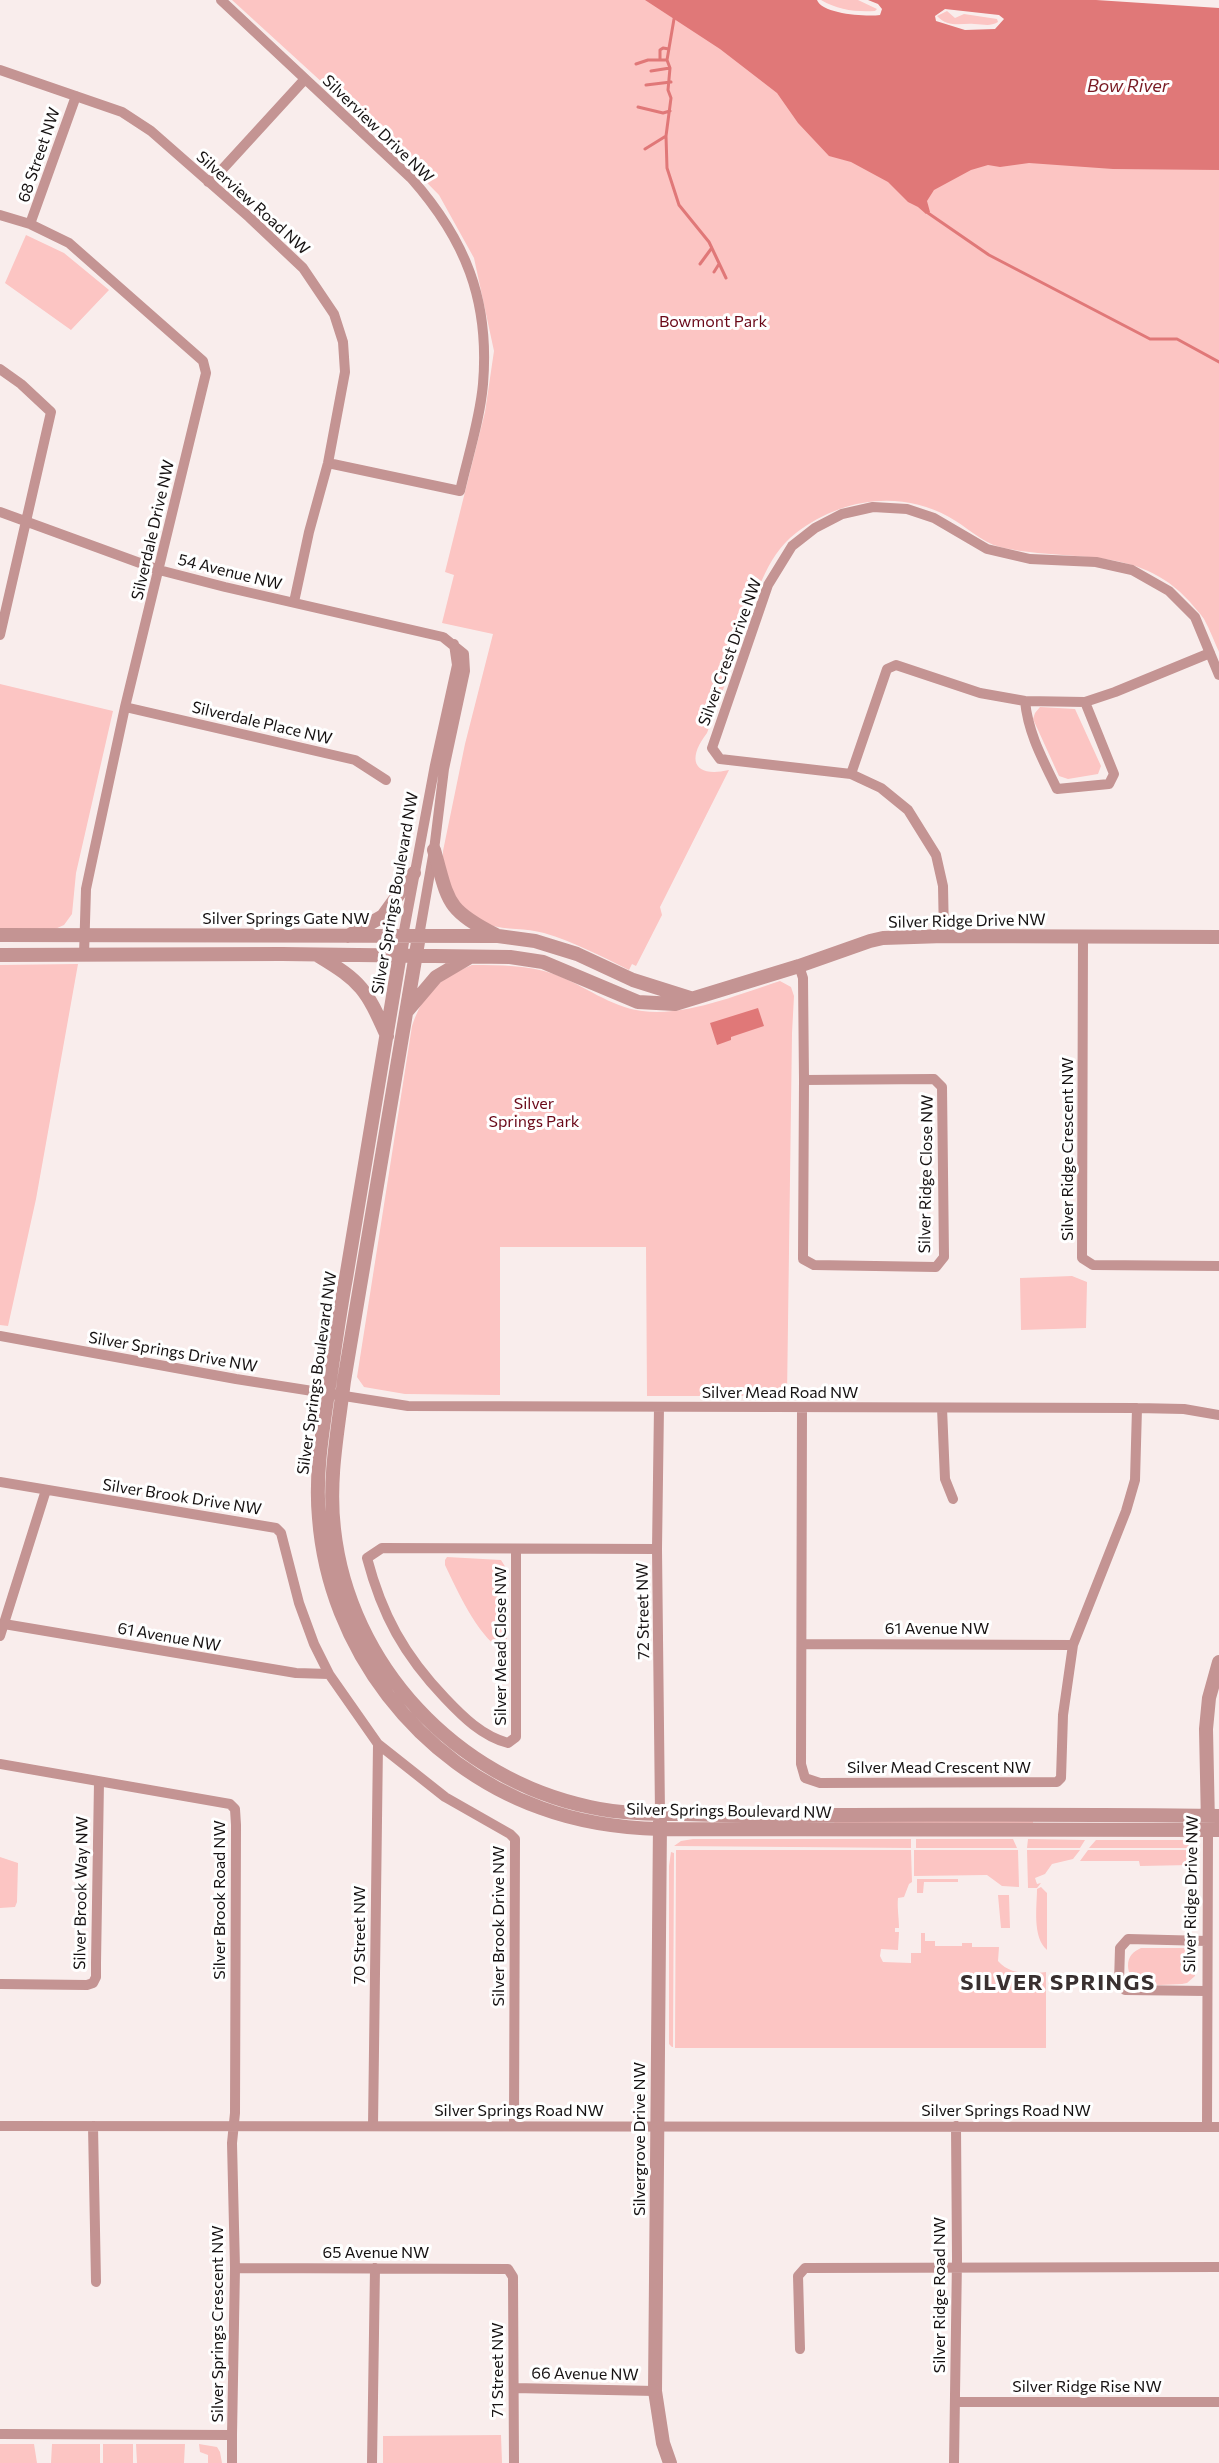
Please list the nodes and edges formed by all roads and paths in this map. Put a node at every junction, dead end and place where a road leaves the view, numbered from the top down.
1 (221, 0) edge
2 (0, 70) edge
3 (304, 79) junction
4 (76, 96) junction
5 (208, 182) junction
6 (0, 215) edge
7 (30, 224) junction
8 (0, 369) edge
9 (328, 463) junction
10 (0, 512) edge
11 (26, 522) junction
12 (159, 570) junction
13 (294, 603) junction
14 (0, 635) edge
15 (455, 645) junction
16 (1210, 653) junction
17 (1219, 675) edge
18 (1025, 701) junction
19 (1085, 702) junction
20 (125, 708) junction
21 (851, 774) junction
22 (386, 780) dead end
23 (434, 850) junction
24 (414, 873) junction
25 (84, 934) junction
26 (0, 935) edge
27 (347, 936) junction
28 (404, 936) junction
29 (419, 936) junction
30 (498, 936) junction
31 (944, 936) junction
32 (1083, 936) junction
33 (1219, 937) edge
34 (0, 955) edge
35 (84, 955) junction
36 (317, 955) junction
37 (400, 955) junction
38 (416, 955) junction
39 (472, 956) junction
40 (799, 966) junction
41 (690, 998) junction
42 (406, 1011) junction
43 (387, 1036) junction
44 (804, 1080) junction
45 (1219, 1266) edge
46 (0, 1336) edge
47 (335, 1395) junction
48 (659, 1407) junction
49 (802, 1408) junction
50 (942, 1408) junction
51 (1137, 1408) junction
52 (1219, 1415) edge
53 (0, 1482) edge
54 (46, 1490) junction
55 (953, 1499) dead end
56 (516, 1549) junction
57 (657, 1549) junction
58 (4, 1624) junction
59 (0, 1636) edge
60 (802, 1644) junction
61 (1073, 1645) junction
62 (1219, 1662) edge
63 (329, 1674) junction
64 (378, 1744) junction
65 (0, 1764) edge
66 (99, 1782) junction
67 (660, 1814) junction
68 (1214, 1816) edge
69 (660, 1830) junction
70 (1214, 1830) edge
71 (1207, 1941) junction
72 (0, 1984) edge
73 (1206, 1991) junction
74 (234, 2125) junction
75 (0, 2126) edge
76 (93, 2126) junction
77 (373, 2126) junction
78 (514, 2126) junction
79 (657, 2126) junction
80 (956, 2126) junction
81 (1207, 2127) junction
82 (1219, 2127) edge
83 (1219, 2267) edge
84 (235, 2268) junction
85 (375, 2268) junction
86 (957, 2269) junction
87 (513, 2277) joint
88 (96, 2282) dead end
89 (800, 2349) dead end
90 (514, 2388) junction
91 (655, 2391) junction
92 (955, 2402) junction
93 (1219, 2402) edge
94 (0, 2434) edge
95 (232, 2435) junction
96 (232, 2463) edge
97 (372, 2463) edge
98 (514, 2463) edge
99 (670, 2463) edge
100 (954, 2463) edge

1 - 3 street, Silverview Drive NW
2 - 4 street, Silverview Road NW
3 - 5 street
3 - 9 street, Silverview Drive NW
4 - 5 street, Silverview Road NW
4 - 7 street, 68 Street NW
5 - 9 street, Silverview Road NW
6 - 7 street, Silverdale Drive NW
7 - 12 street, Silverdale Drive NW
8 - 11 street
9 - 13 street, Silverview Road NW
10 - 11 street, 54 Avenue NW
11 - 12 street, 54 Avenue NW
11 - 14 street
12 - 13 street, 54 Avenue NW
12 - 20 street, Silverdale Drive NW
13 - 15 street, 54 Avenue NW
15 - 23 street, Silver Springs Boulevard NW
15 - 24 street, Silver Springs Boulevard NW
16 - 17 street, Silver Crest Drive NW
16 - 19 street
16 - 21 street, Silver Crest Drive NW
18 - 19 street
18 - 19 street
18 - 21 street
20 - 22 street, Silverdale Place NW
20 - 25 street, Silverdale Drive NW
21 - 31 street, Silver Crest Drive NW
23 - 29 street, Silver Springs Boulevard NW
23 - 30 street
24 - 27 street
24 - 28 street, Silver Springs Boulevard NW
25 - 26 street, Silver Springs Gate NW
25 - 27 street, Silver Springs Gate NW
25 - 35 street, Silverdale Drive NW
27 - 28 street, Silver Springs Gate NW
28 - 29 street, Silver Springs Gate NW
28 - 37 street, Silver Springs Boulevard NW
29 - 30 street, Silver Springs Gate NW
29 - 38 street, Silver Springs Boulevard NW
30 - 41 street, Silver Springs Gate NW
31 - 32 street, Silver Ridge Drive NW
31 - 40 street, Silver Ridge Drive NW
32 - 33 street, Silver Ridge Drive NW
32 - 45 street, Silver Ridge Crescent NW
34 - 35 street
35 - 36 street
36 - 37 street
36 - 43 street
37 - 38 street
37 - 43 street, Silver Springs Boulevard NW
38 - 39 street
38 - 42 street, Silver Springs Boulevard NW
39 - 41 street
39 - 42 street
40 - 41 street, Silver Ridge Drive NW
40 - 44 street, Silver Ridge Close NW
42 - 47 street, Silver Springs Boulevard NW
43 - 47 street, Silver Springs Boulevard NW
44 - 44 street, Silver Ridge Close NW
46 - 47 street, Silver Springs Drive NW
47 - 48 street, Silver Mead Road NW
47 - 67 street, Silver Springs Boulevard NW
47 - 69 street, Silver Springs Boulevard NW
48 - 49 street, Silver Mead Road NW
48 - 57 street, 72 Street NW
49 - 50 street, Silver Mead Road NW
49 - 60 street, Silver Mead Crescent NW
50 - 51 street, Silver Mead Road NW
50 - 55 street
51 - 52 street, Silver Mead Road NW
51 - 61 street, Silver Mead Crescent NW
53 - 54 street, Silver Brook Drive NW
54 - 58 street
54 - 63 street, Silver Brook Drive NW
56 - 56 street, Silver Mead Close NW
56 - 57 street, Silver Mead Close NW
57 - 67 street, 72 Street NW
58 - 59 street
58 - 63 street, 61 Avenue NW
60 - 61 street, 61 Avenue NW
60 - 61 street, Silver Mead Crescent NW
62 - 68 street, Silver Ridge Drive NW
63 - 64 street, Silver Brook Drive NW
64 - 77 street, 70 Street NW
64 - 78 street, Silver Brook Drive NW
65 - 66 street, Silver Brook Road NW
66 - 72 street, Silver Brook Way NW
66 - 74 street, Silver Brook Road NW
67 - 68 street, Silver Springs Boulevard NW
67 - 69 street, Silvergrove Drive NW
68 - 70 street, Silver Ridge Drive NW
69 - 70 street, Silver Springs Boulevard NW
69 - 79 street, Silvergrove Drive NW
70 - 71 street, Silver Ridge Drive NW
71 - 73 street, Silver Ridge Drive NW
71 - 73 street
73 - 81 street, Silver Ridge Drive NW
74 - 76 street, Silver Springs Road NW
74 - 77 street, Silver Springs Road NW
74 - 84 street, Silver Springs Crescent NW
75 - 76 street, Silver Springs Road NW
76 - 88 street
77 - 78 street, Silver Springs Road NW
78 - 79 street, Silver Springs Road NW
79 - 80 street, Silver Springs Road NW
79 - 91 street, Silvergrove Drive NW
80 - 81 street, Silver Springs Road NW
80 - 86 street, Silver Ridge Road NW
81 - 82 street, Silver Springs Road NW
83 - 86 street
84 - 85 street, 65 Avenue NW
84 - 95 street, Silver Springs Crescent NW
85 - 87 street, 65 Avenue NW
85 - 97 street
86 - 89 street
86 - 92 street, Silver Ridge Road NW
87 - 90 street, 71 Street NW
90 - 91 street, 66 Avenue NW
90 - 98 street, 71 Street NW
91 - 99 street, Silvergrove Drive NW
92 - 93 street, Silver Ridge Rise NW
92 - 100 street, Silver Ridge Road NW
94 - 95 street, Silver Springs Crescent NW
95 - 96 street

